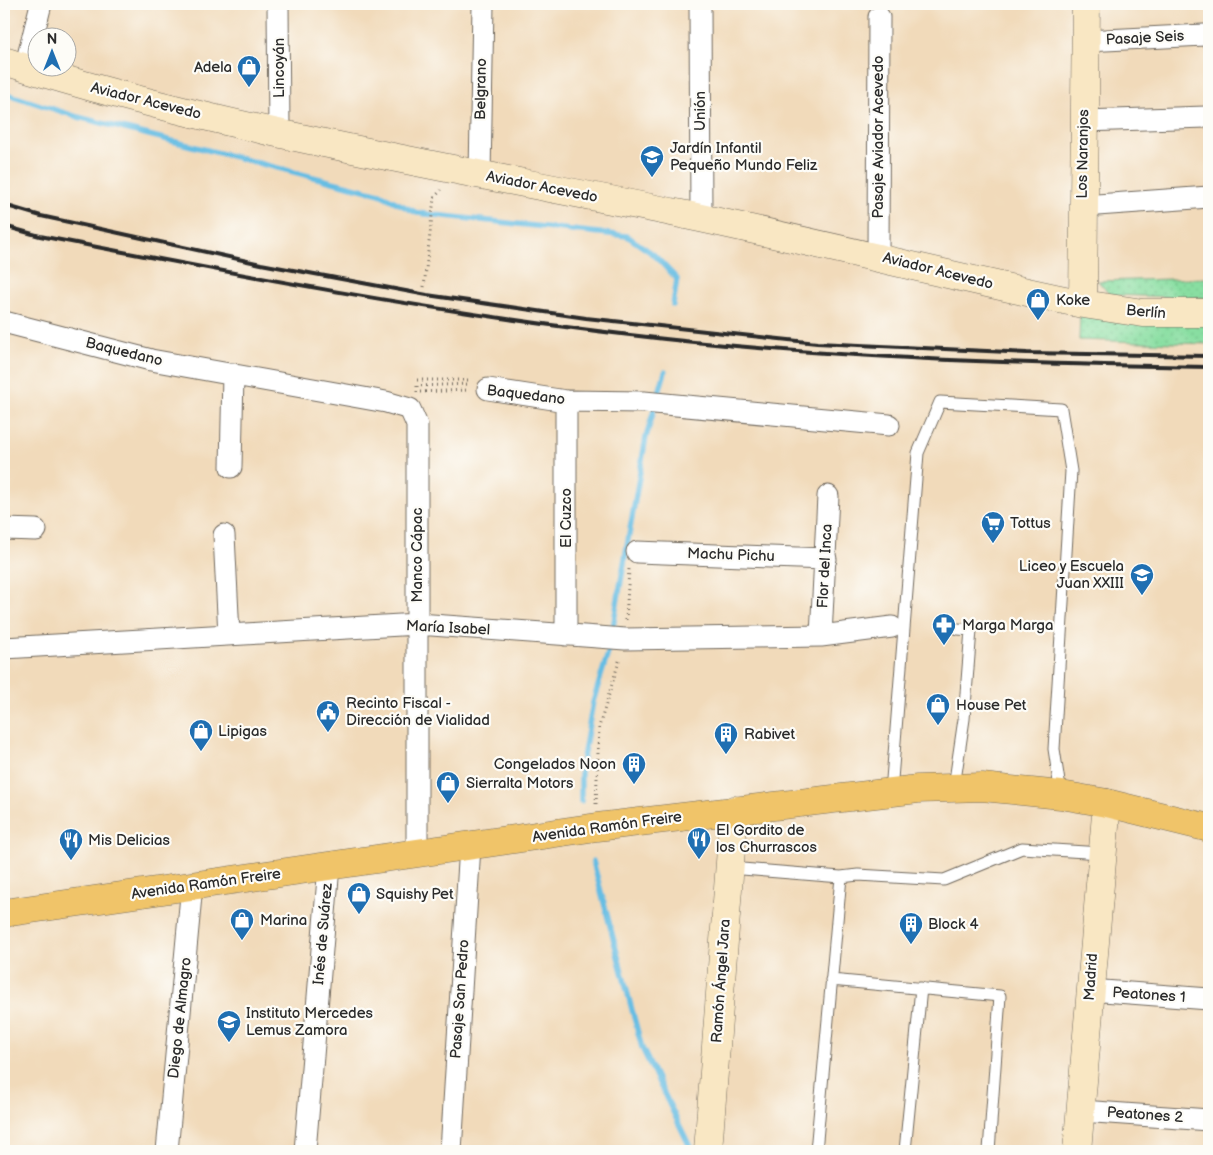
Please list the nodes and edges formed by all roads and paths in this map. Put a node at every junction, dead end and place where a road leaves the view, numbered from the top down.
1 (41, 4) edge
2 (278, 4) edge
3 (483, 4) edge
4 (700, 4) edge
5 (1086, 4) edge
6 (878, 18) dead end
7 (1204, 35) dead end
8 (1086, 41) junction
9 (14, 64) edge
10 (1206, 117) dead end
11 (1084, 121) junction
12 (279, 132) junction
13 (480, 175) junction
14 (1209, 197) edge
15 (434, 198) dead end
16 (1083, 206) junction
17 (701, 218) junction
18 (878, 256) junction
19 (424, 287) dead end
20 (1083, 304) junction
21 (1209, 313) edge
22 (4, 322) edge
23 (234, 374) junction
24 (417, 380) dead end
25 (478, 384) junction
26 (413, 400) junction
27 (566, 401) junction
28 (889, 424) dead end
29 (230, 467) dead end
30 (828, 496) dead end
31 (4, 529) edge
32 (36, 530) dead end
33 (224, 535) dead end
34 (637, 552) joint
35 (826, 559) junction
36 (418, 624) junction
37 (903, 625) junction
38 (958, 629) dead end
39 (229, 635) junction
40 (566, 635) junction
41 (821, 636) junction
42 (625, 638) junction
43 (4, 648) edge
44 (954, 787) junction
45 (595, 792) dead end
46 (891, 792) junction
47 (1061, 795) junction
48 (1107, 803) junction
49 (734, 810) junction
50 (1209, 828) edge
51 (470, 846) junction
52 (1101, 853) junction
53 (417, 854) junction
54 (329, 866) junction
55 (730, 868) junction
56 (841, 877) junction
57 (192, 885) junction
58 (4, 913) edge
59 (831, 980) junction
60 (921, 988) junction
61 (1090, 990) junction
62 (1209, 1000) edge
63 (1081, 1111) junction
64 (1209, 1120) edge
65 (167, 1151) edge
66 (305, 1151) edge
67 (450, 1151) edge
68 (708, 1151) edge
69 (816, 1151) edge
70 (904, 1151) edge
71 (989, 1151) edge
72 (1077, 1151) edge

1 - 9 street
2 - 12 street, Lincoyán
3 - 13 street, Belgrano
4 - 17 street, Unión
5 - 8 main road, Los Naranjos
6 - 18 street, Pasaje Aviador Acevedo
7 - 8 street, Pasaje Seis
8 - 11 main road, Los Naranjos
9 - 12 main road, Aviador Acevedo
10 - 11 street
11 - 16 main road, Los Naranjos
12 - 13 main road, Aviador Acevedo
13 - 17 main road, Aviador Acevedo
14 - 16 street
15 - 19 path
16 - 20 main road, Los Naranjos
17 - 18 main road, Aviador Acevedo
18 - 20 main road, Aviador Acevedo
20 - 21 main road, Berlín
22 - 23 street, Baquedano
23 - 26 street, Baquedano
23 - 29 street
24 - 25 path
25 - 26 path, Baquedano
25 - 26 path
25 - 27 street, Baquedano
26 - 36 street, Manco Cápac
27 - 28 street, Baquedano
27 - 40 street, El Cuzco
30 - 35 street, Flor del Inca
31 - 32 street
33 - 39 street
34 - 35 street, Machu Pichu
34 - 42 path
35 - 41 street, Flor del Inca
36 - 39 street, María Isabel
36 - 40 street, María Isabel
36 - 53 street, Manco Cápac
37 - 41 street, María Isabel
37 - 46 lane
37 - 47 lane
38 - 44 lane
39 - 43 street, María Isabel
40 - 42 street, María Isabel
41 - 42 street, María Isabel
42 - 45 path
44 - 46 main road, Avenida Ramón Freire
44 - 47 main road, Avenida Ramón Freire
46 - 49 main road, Avenida Ramón Freire
47 - 48 main road, Avenida Ramón Freire
48 - 50 main road, Avenida Ramón Freire
48 - 52 main road, Madrid
49 - 51 main road, Avenida Ramón Freire
49 - 55 main road, Ramón Ángel Jara
51 - 53 main road, Avenida Ramón Freire
51 - 67 street, Pasaje San Pedro
52 - 56 lane
52 - 61 main road, Madrid
53 - 54 main road, Avenida Ramón Freire
54 - 57 main road, Avenida Ramón Freire
54 - 66 street, Inés de Suárez
55 - 56 lane
55 - 68 main road, Ramón Ángel Jara
56 - 59 lane
57 - 58 main road, Avenida Ramón Freire
57 - 65 street, Diego de Almagro
59 - 60 lane
59 - 69 lane
60 - 70 lane
60 - 71 lane
61 - 62 street, Peatones 1
61 - 63 main road, Madrid
63 - 64 street, Peatones 2
63 - 72 main road, Madrid

